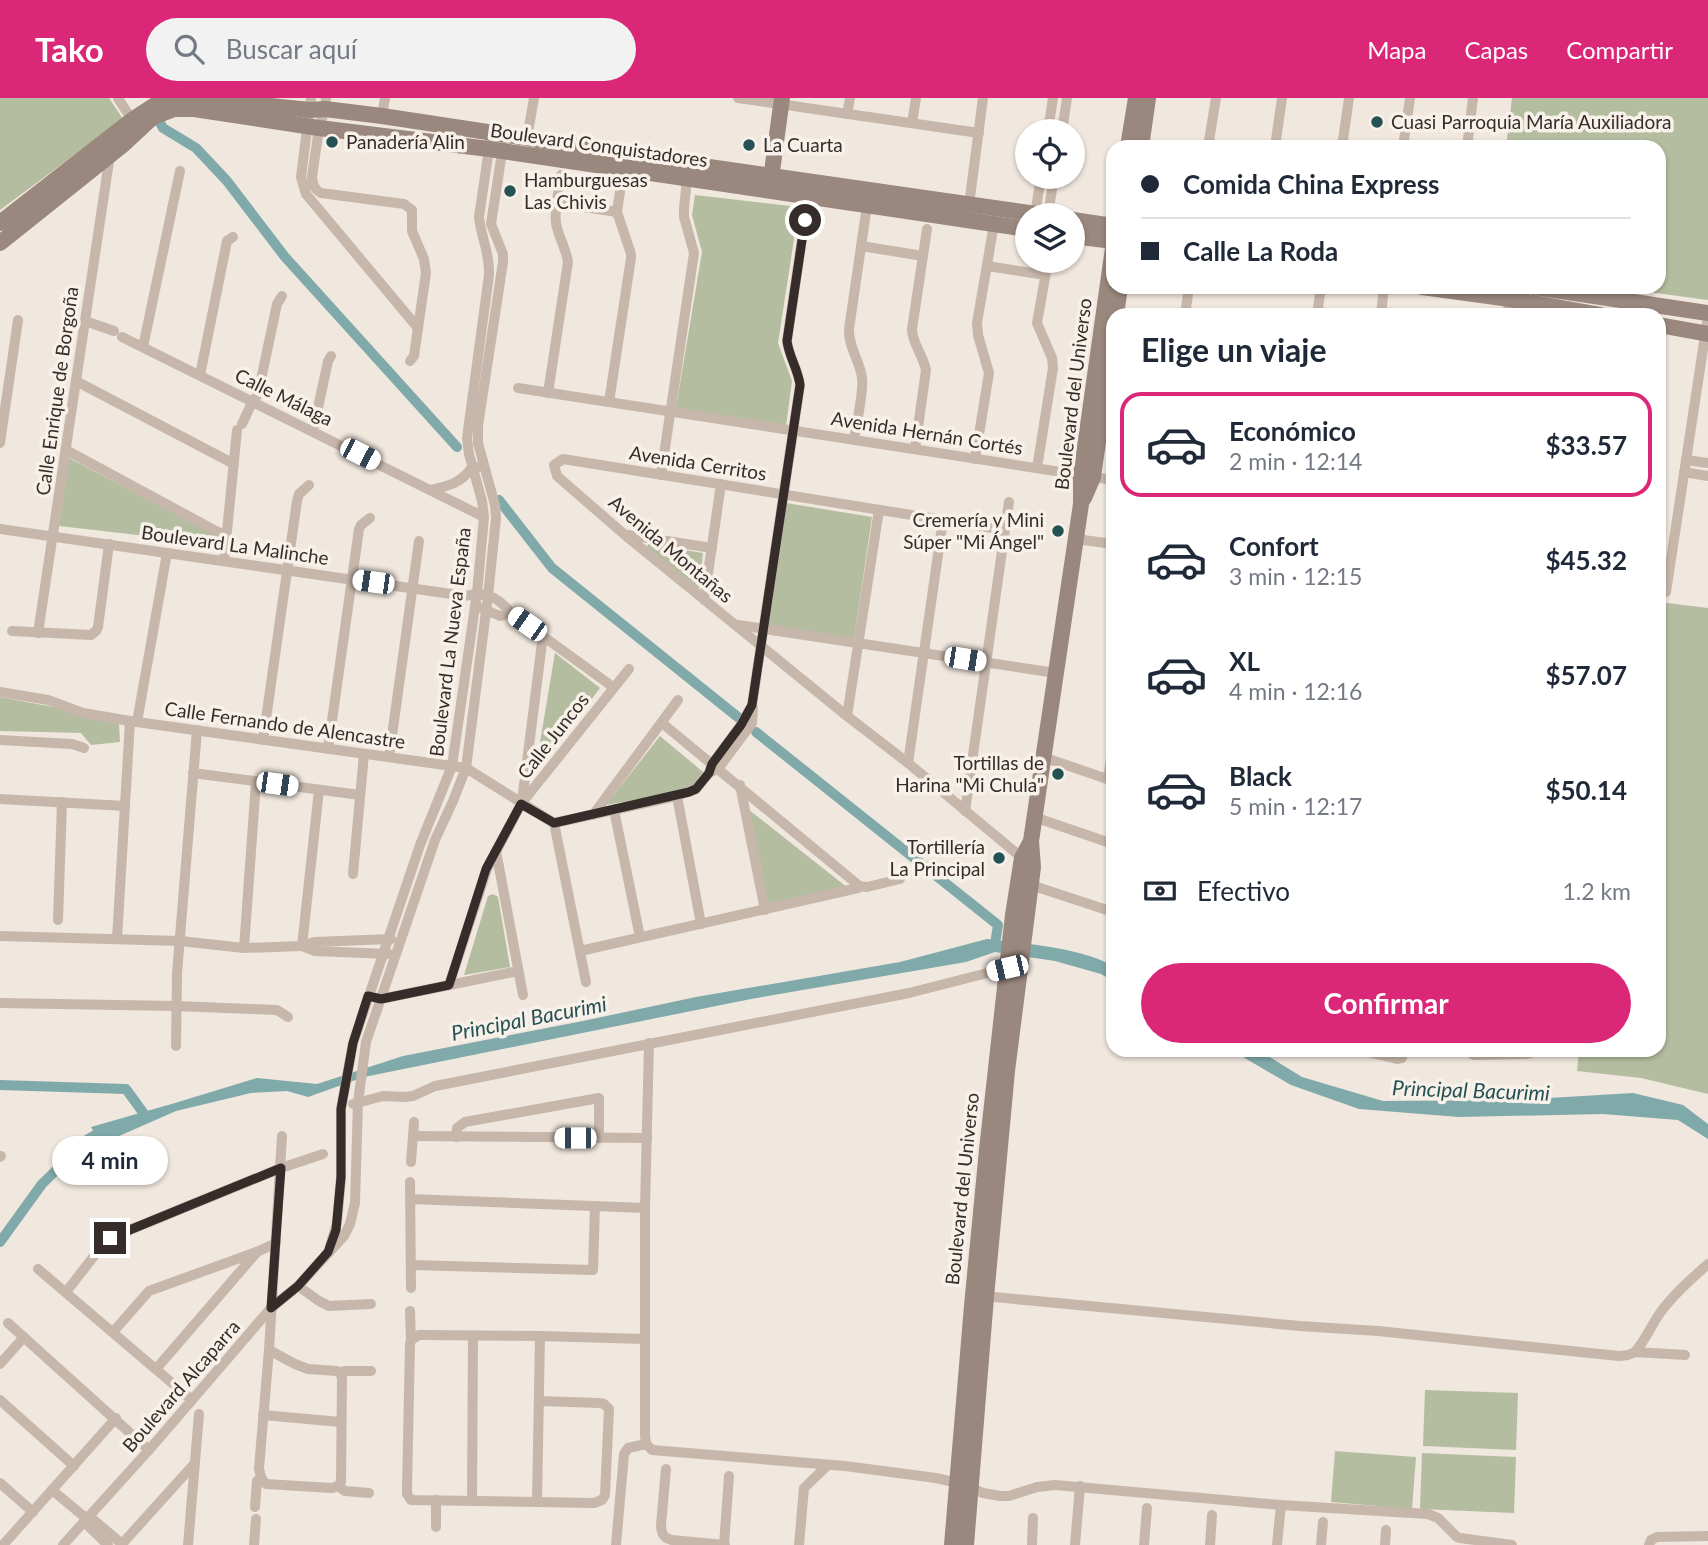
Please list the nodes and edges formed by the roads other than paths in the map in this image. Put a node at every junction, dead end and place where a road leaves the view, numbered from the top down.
1 (118, 98) edge
2 (384, 98) edge
3 (534, 98) edge
4 (738, 98) edge
5 (849, 98) edge
6 (915, 98) edge
7 (983, 98) edge
8 (1053, 98) edge
9 (1067, 98) edge
10 (1136, 98) edge
11 (1148, 98) edge
12 (1216, 98) edge
13 (1282, 98) edge
14 (1349, 98) edge
15 (1410, 98) edge
16 (1473, 98) edge
17 (776, 101) edge
18 (317, 112) edge
19 (847, 114) junction
20 (382, 116) junction
21 (1050, 119) edge
22 (1064, 119) edge
23 (132, 120) junction
24 (912, 123) junction
25 (1138, 127) junction
26 (979, 132) junction
27 (498, 133) junction
28 (527, 138) junction
29 (1132, 140) edge
30 (1140, 140) edge
31 (1209, 140) edge
32 (1276, 140) edge
33 (1343, 140) edge
34 (1404, 140) edge
35 (1468, 140) edge
36 (495, 150) junction
37 (110, 155) junction
38 (625, 162) junction
39 (180, 171) dead end
40 (561, 175) dead end
41 (687, 179) junction
42 (766, 183) junction
43 (311, 192) junction
44 (808, 197) junction
45 (868, 198) junction
46 (557, 203) junction
47 (969, 205) junction
48 (1015, 211) edge
49 (617, 212) junction
50 (1085, 222) edge
51 (0, 223) edge
52 (994, 224) junction
53 (1106, 225) edge
54 (1015, 227) edge
55 (927, 229) dead end
56 (233, 237) dead end
57 (1085, 238) edge
58 (1106, 240) edge
59 (0, 243) edge
60 (861, 246) junction
61 (923, 256) junction
62 (987, 266) junction
63 (1045, 275) joint
64 (1469, 294) edge
65 (1579, 294) edge
66 (282, 296) dead end
67 (1510, 300) edge
68 (1558, 308) edge
69 (1106, 309) edge
70 (1708, 314) edge
71 (18, 320) dead end
72 (85, 321) junction
73 (1666, 326) edge
74 (418, 328) junction
75 (1707, 334) edge
76 (143, 347) junction
77 (331, 356) dead end
78 (410, 361) dead end
79 (1106, 374) edge
80 (200, 375) junction
81 (76, 381) junction
82 (518, 388) dead end
83 (548, 393) junction
84 (251, 402) junction
85 (609, 402) junction
86 (671, 411) junction
87 (2, 415) edge
88 (313, 430) junction
89 (793, 430) junction
90 (854, 440) junction
91 (0, 443) edge
92 (915, 449) junction
93 (66, 450) junction
94 (975, 459) junction
95 (1686, 460) junction
96 (1708, 463) edge
97 (234, 464) junction
98 (554, 465) joint
99 (478, 467) junction
100 (1037, 468) junction
101 (1684, 472) junction
102 (661, 475) junction
103 (1708, 475) edge
104 (1087, 476) junction
105 (1106, 479) edge
106 (721, 484) junction
107 (309, 485) dead end
108 (430, 489) junction
109 (783, 494) junction
110 (1009, 502) dead end
111 (879, 510) junction
112 (484, 517) junction
113 (370, 518) dead end
114 (943, 520) junction
115 (0, 528) edge
116 (1005, 530) junction
117 (625, 535) junction
118 (53, 536) junction
119 (227, 537) junction
120 (1076, 539) junction
121 (419, 541) dead end
122 (1106, 543) edge
123 (109, 544) junction
124 (712, 548) junction
125 (167, 553) junction
126 (224, 561) junction
127 (287, 570) junction
128 (352, 579) junction
129 (413, 588) junction
130 (1666, 592) dead end
131 (480, 598) junction
132 (705, 600) junction
133 (486, 610) junction
134 (511, 613) junction
135 (736, 625) junction
136 (764, 629) junction
137 (12, 631) dead end
138 (38, 633) junction
139 (543, 635) junction
140 (859, 643) junction
141 (761, 646) junction
142 (924, 653) junction
143 (986, 662) junction
144 (629, 669) dead end
145 (1056, 673) junction
146 (613, 687) junction
147 (0, 692) edge
148 (678, 700) dead end
149 (847, 716) junction
150 (134, 722) junction
151 (662, 723) junction
152 (197, 730) junction
153 (0, 740) edge
154 (263, 740) junction
155 (84, 748) dead end
156 (328, 749) junction
157 (364, 754) junction
158 (1043, 757) junction
159 (389, 758) junction
160 (908, 763) junction
161 (452, 766) junction
162 (466, 768) junction
163 (713, 769) junction
164 (193, 773) junction
165 (1106, 778) edge
166 (256, 782) junction
167 (740, 785) junction
168 (319, 790) junction
169 (360, 795) junction
170 (677, 796) junction
171 (0, 799) edge
172 (62, 802) junction
173 (521, 804) junction
174 (125, 806) junction
175 (614, 810) junction
176 (965, 811) junction
177 (593, 815) junction
178 (1034, 817) junction
179 (554, 823) junction
180 (1106, 842) edge
181 (496, 851) junction
182 (1028, 862) junction
183 (353, 874) dead end
184 (900, 879) dead end
185 (1031, 885) junction
186 (857, 888) junction
187 (765, 910) junction
188 (1106, 910) edge
189 (58, 920) dead end
190 (1019, 923) junction
191 (701, 924) junction
192 (0, 936) edge
193 (640, 937) junction
194 (117, 939) junction
195 (387, 939) junction
196 (401, 940) junction
197 (180, 941) junction
198 (302, 946) junction
199 (244, 948) junction
200 (580, 951) junction
201 (382, 954) junction
202 (396, 954) junction
203 (1012, 960) junction
204 (519, 971) junction
205 (586, 982) dead end
206 (449, 985) junction
207 (523, 995) dead end
208 (368, 996) junction
209 (381, 999) junction
210 (0, 1003) edge
211 (176, 1006) junction
212 (288, 1017) dead end
213 (649, 1043) junction
214 (176, 1046) dead end
215 (364, 1055) joint
216 (350, 1060) joint
217 (358, 1098) junction
218 (342, 1104) junction
219 (414, 1122) dead end
220 (282, 1136) dead end
221 (413, 1136) junction
222 (456, 1137) junction
223 (599, 1138) junction
224 (647, 1138) junction
225 (323, 1154) dead end
226 (411, 1162) dead end
227 (281, 1168) junction
228 (410, 1182) dead end
229 (410, 1199) junction
230 (595, 1206) junction
231 (645, 1208) junction
232 (276, 1243) junction
233 (259, 1251) junction
234 (328, 1252) junction
235 (1708, 1264) edge
236 (411, 1265) junction
237 (38, 1269) dead end
238 (298, 1286) junction
239 (411, 1288) dead end
240 (66, 1293) junction
241 (979, 1296) junction
242 (371, 1304) dead end
243 (271, 1308) junction
244 (410, 1311) dead end
245 (8, 1322) dead end
246 (113, 1332) junction
247 (474, 1336) junction
248 (540, 1336) junction
249 (24, 1337) junction
250 (645, 1339) junction
251 (411, 1340) junction
252 (269, 1350) junction
253 (1635, 1352) junction
254 (1685, 1355) dead end
255 (0, 1364) edge
256 (156, 1369) junction
257 (370, 1371) dead end
258 (340, 1373) junction
259 (0, 1400) edge
260 (192, 1400) junction
261 (540, 1401) junction
262 (199, 1414) dead end
263 (264, 1416) junction
264 (116, 1418) junction
265 (341, 1422) junction
266 (646, 1444) junction
267 (149, 1450) junction
268 (195, 1463) junction
269 (828, 1465) junction
270 (74, 1466) junction
271 (666, 1469) dead end
272 (730, 1476) dead end
273 (261, 1478) junction
274 (0, 1483) edge
275 (338, 1486) junction
276 (964, 1486) junction
277 (1080, 1486) junction
278 (52, 1490) junction
279 (369, 1493) dead end
280 (436, 1500) junction
281 (472, 1500) junction
282 (537, 1502) junction
283 (1281, 1505) junction
284 (1147, 1508) dead end
285 (33, 1512) junction
286 (1212, 1515) dead end
287 (1033, 1518) dead end
288 (87, 1519) junction
289 (1323, 1522) dead end
290 (436, 1527) dead end
291 (1386, 1530) dead end
292 (1708, 1536) edge
293 (1456, 1541) edge
294 (3, 1545) edge
295 (63, 1545) edge
296 (108, 1545) edge
297 (121, 1545) edge
298 (188, 1545) edge
299 (254, 1545) edge
300 (616, 1545) edge
301 (725, 1545) edge
302 (800, 1545) edge
303 (953, 1545) edge
304 (966, 1545) edge
305 (1032, 1545) edge
306 (1075, 1545) edge
307 (1144, 1545) edge
308 (1210, 1545) edge
309 (1277, 1545) edge
310 (1321, 1545) edge
311 (1385, 1545) edge
312 (1512, 1545) edge
313 (1649, 1545) edge

1 - 23 street
2 - 20 street
3 - 28 street
4 - 17 street
5 - 19 street
6 - 24 street
7 - 26 street
8 - 21 street
9 - 22 street
10 - 25 street
11 - 25 street
12 - 31 street
13 - 32 street
14 - 33 street
15 - 34 street
16 - 35 street
17 - 19 street
17 - 42 street
18 - 20 street, Boulevard Conquistadores
18 - 23 street, Boulevard Conquistadores
18 - 36 street, Boulevard Conquistadores
18 - 37 street, Boulevard Conquistadores
18 - 43 street
19 - 24 street
20 - 27 street, Boulevard Conquistadores
23 - 51 street, Boulevard Conquistadores
24 - 26 street
25 - 29 street
25 - 30 street
26 - 47 street
27 - 28 street, Boulevard Conquistadores
27 - 36 street, Boulevard La Nueva España
28 - 38 street, Boulevard Conquistadores
36 - 38 street, Boulevard Conquistadores
36 - 99 street, Boulevard La Nueva España
37 - 59 street, Boulevard Conquistadores
37 - 72 street, Calle Enrique de Borgoña
38 - 41 street, Boulevard Conquistadores
38 - 42 street, Boulevard Conquistadores
38 - 49 street
39 - 76 street
40 - 46 street
41 - 42 street, Boulevard Conquistadores
41 - 86 street
42 - 44 street, Boulevard Conquistadores
42 - 45 street, Boulevard Conquistadores
43 - 74 street
43 - 74 street
44 - 45 street, Boulevard Conquistadores
44 - 89 street
45 - 47 street, Boulevard Conquistadores
45 - 52 street, Boulevard Conquistadores
45 - 60 street
46 - 49 street
46 - 83 street
47 - 48 street, Boulevard Conquistadores
49 - 85 street
50 - 53 street
52 - 54 street, Boulevard Conquistadores
52 - 62 street
55 - 61 street
56 - 80 street
57 - 58 street
60 - 61 street
60 - 90 street
61 - 92 street
62 - 63 street
62 - 94 street
63 - 100 street
64 - 67 street
65 - 70 street
66 - 84 street
67 - 68 street
69 - 104 street, Boulevard del Universo
70 - 75 street
71 - 87 street
72 - 76 street, Calle Málaga
72 - 81 street, Calle Enrique de Borgoña
73 - 75 street
74 - 78 street
75 - 95 street
76 - 80 street, Calle Málaga
77 - 88 street
79 - 104 street, Boulevard del Universo
80 - 84 street, Calle Málaga
81 - 93 street, Calle Enrique de Borgoña
81 - 97 street
82 - 83 street, Avenida Hernán Cortés
83 - 85 street, Avenida Hernán Cortés
84 - 88 street, Calle Málaga
84 - 97 street
85 - 86 street, Avenida Hernán Cortés
86 - 89 street, Avenida Hernán Cortés
86 - 102 street
87 - 91 street
88 - 108 street, Calle Málaga
89 - 90 street, Avenida Hernán Cortés
89 - 109 street
90 - 92 street, Avenida Hernán Cortés
92 - 94 street, Avenida Hernán Cortés
93 - 118 street, Calle Enrique de Borgoña
93 - 119 street
94 - 100 street, Avenida Hernán Cortés
95 - 96 street
95 - 101 street
97 - 119 street
98 - 102 street, Avenida Cerritos
98 - 117 street, Avenida Montañas
99 - 108 street
99 - 112 street, Boulevard La Nueva España
99 - 131 street, Boulevard La Nueva España
100 - 104 street, Avenida Hernán Cortés
101 - 103 street
101 - 130 street
102 - 106 street, Avenida Cerritos
104 - 105 street, Avenida Hernán Cortés
104 - 120 street, Boulevard del Universo
106 - 109 street, Avenida Cerritos
106 - 124 street
107 - 127 street
108 - 112 street, Calle Málaga
109 - 111 street, Avenida Cerritos
109 - 136 street
110 - 116 street
111 - 114 street, Avenida Cerritos
111 - 140 street
112 - 131 street, Boulevard La Nueva España
113 - 128 street
114 - 116 street, Avenida Cerritos
114 - 142 street
115 - 118 street, Boulevard La Malinche
116 - 143 street
117 - 124 street
117 - 132 street, Avenida Montañas
118 - 123 street, Boulevard La Malinche
118 - 138 street, Calle Enrique de Borgoña
119 - 126 street
120 - 122 street
120 - 145 street, Boulevard del Universo
121 - 129 street
123 - 125 street, Boulevard La Malinche
123 - 138 street
124 - 132 street
125 - 126 street, Boulevard La Malinche
125 - 150 street
126 - 127 street, Boulevard La Malinche
127 - 128 street, Boulevard La Malinche
127 - 154 street
128 - 129 street, Boulevard La Malinche
128 - 156 street
129 - 131 street, Boulevard La Malinche
129 - 159 street
131 - 133 street
131 - 134 street
131 - 161 street, Boulevard La Nueva España
132 - 135 street, Avenida Montañas
133 - 134 street
133 - 162 street, Boulevard La Nueva España
134 - 139 street
135 - 136 street
135 - 141 street, Avenida Montañas
136 - 140 street
136 - 141 street
137 - 138 street
139 - 146 street
139 - 173 street
140 - 142 street
140 - 149 street
141 - 149 street, Avenida Montañas
141 - 163 street
142 - 143 street
142 - 160 street
143 - 145 street
143 - 176 street
144 - 146 street, Calle Juncos
145 - 158 street, Boulevard del Universo
146 - 173 street, Calle Juncos
147 - 150 street, Calle Fernando de Alencastre
148 - 151 street
149 - 160 street, Avenida Montañas
150 - 152 street, Calle Fernando de Alencastre
150 - 174 street
151 - 163 street
151 - 177 street
152 - 154 street, Calle Fernando de Alencastre
152 - 164 street
153 - 155 street
154 - 156 street, Calle Fernando de Alencastre
156 - 157 street, Calle Fernando de Alencastre
157 - 159 street, Calle Fernando de Alencastre
157 - 169 street
158 - 165 street
158 - 178 street, Boulevard del Universo
159 - 161 street, Calle Fernando de Alencastre
160 - 176 street, Avenida Montañas
161 - 162 street, Calle Fernando de Alencastre
161 - 195 street, Boulevard La Nueva España
162 - 173 street, Calle Fernando de Alencastre
162 - 196 street, Boulevard La Nueva España
163 - 167 street
163 - 170 street
164 - 166 street
164 - 197 street
166 - 168 street
166 - 199 street
167 - 186 street
167 - 187 street
168 - 169 street
168 - 198 street
169 - 183 street
170 - 175 street
170 - 191 street
171 - 172 street
172 - 174 street
172 - 189 street
173 - 179 street, Calle Fernando de Alencastre
173 - 181 street, Calle Juncos
174 - 194 street
175 - 177 street
175 - 193 street
176 - 182 street, Avenida Montañas
177 - 179 street
178 - 180 street
178 - 182 street, Boulevard del Universo
179 - 200 street
181 - 204 street
181 - 206 street, Calle Juncos
182 - 185 street, Boulevard del Universo
182 - 190 street, Boulevard del Universo
184 - 186 street
185 - 188 street
185 - 190 street, Boulevard del Universo
186 - 187 street
187 - 191 street
190 - 203 street, Boulevard del Universo
191 - 193 street
192 - 194 street
193 - 200 street
194 - 197 street
195 - 196 street
195 - 198 street
195 - 201 street, Boulevard La Nueva España
196 - 202 street, Boulevard La Nueva España
197 - 199 street
197 - 211 street
198 - 199 street
198 - 201 street
200 - 205 street
201 - 202 street
201 - 208 street, Boulevard La Nueva España
202 - 209 street, Boulevard La Nueva España
203 - 213 street
203 - 241 street, Boulevard del Universo
204 - 206 street
204 - 207 street
206 - 209 street
208 - 209 street
208 - 216 street, Boulevard La Nueva España
209 - 215 street, Boulevard La Nueva España
210 - 211 street
211 - 212 street
211 - 214 street
213 - 217 street
213 - 224 street
215 - 217 street, Boulevard Alcaparra
216 - 218 street, Boulevard Alcaparra
217 - 218 street
217 - 234 street, Boulevard Alcaparra
218 - 234 street, Boulevard Alcaparra
219 - 221 street
220 - 227 street
221 - 222 street
221 - 226 street
222 - 223 street
222 - 223 street
223 - 224 street
224 - 231 street
225 - 227 street
227 - 232 street
227 - 240 street
228 - 229 street
229 - 230 street
229 - 236 street
230 - 231 street
230 - 236 street
231 - 250 street
232 - 233 street
232 - 243 street
233 - 246 street
233 - 256 street
234 - 238 street, Boulevard Alcaparra
235 - 253 street
236 - 239 street
237 - 240 street
238 - 242 street
238 - 243 street, Boulevard Alcaparra
240 - 246 street
241 - 253 street
241 - 276 street, Boulevard del Universo
243 - 252 street
243 - 260 street, Boulevard Alcaparra
244 - 251 street
245 - 249 street
246 - 256 street
247 - 248 street
247 - 251 street
247 - 281 street
248 - 250 street
248 - 261 street
249 - 255 street
249 - 264 street
250 - 266 street
251 - 280 street
252 - 258 street
252 - 263 street
253 - 254 street
256 - 260 street
257 - 258 street
258 - 265 street
259 - 270 street
260 - 267 street, Boulevard Alcaparra
261 - 282 street
261 - 282 street
262 - 268 street
263 - 265 street
263 - 273 street
264 - 267 street
264 - 270 street
265 - 275 street
266 - 269 street
266 - 300 street
267 - 288 street, Boulevard Alcaparra
268 - 297 street
268 - 298 street
269 - 276 street
269 - 302 street
270 - 278 street
271 - 301 street
272 - 301 street
273 - 275 street
273 - 299 street
274 - 285 street
275 - 279 street
276 - 277 street
276 - 303 street, Boulevard del Universo
276 - 304 street, Boulevard del Universo
277 - 283 street
277 - 306 street
278 - 285 street
278 - 288 street
280 - 281 street
280 - 290 street
281 - 282 street
283 - 293 street
283 - 309 street
284 - 307 street
285 - 294 street
286 - 308 street
287 - 305 street
288 - 295 street, Boulevard Alcaparra
288 - 296 street
288 - 297 street
289 - 310 street
291 - 311 street
292 - 313 street
293 - 312 street

